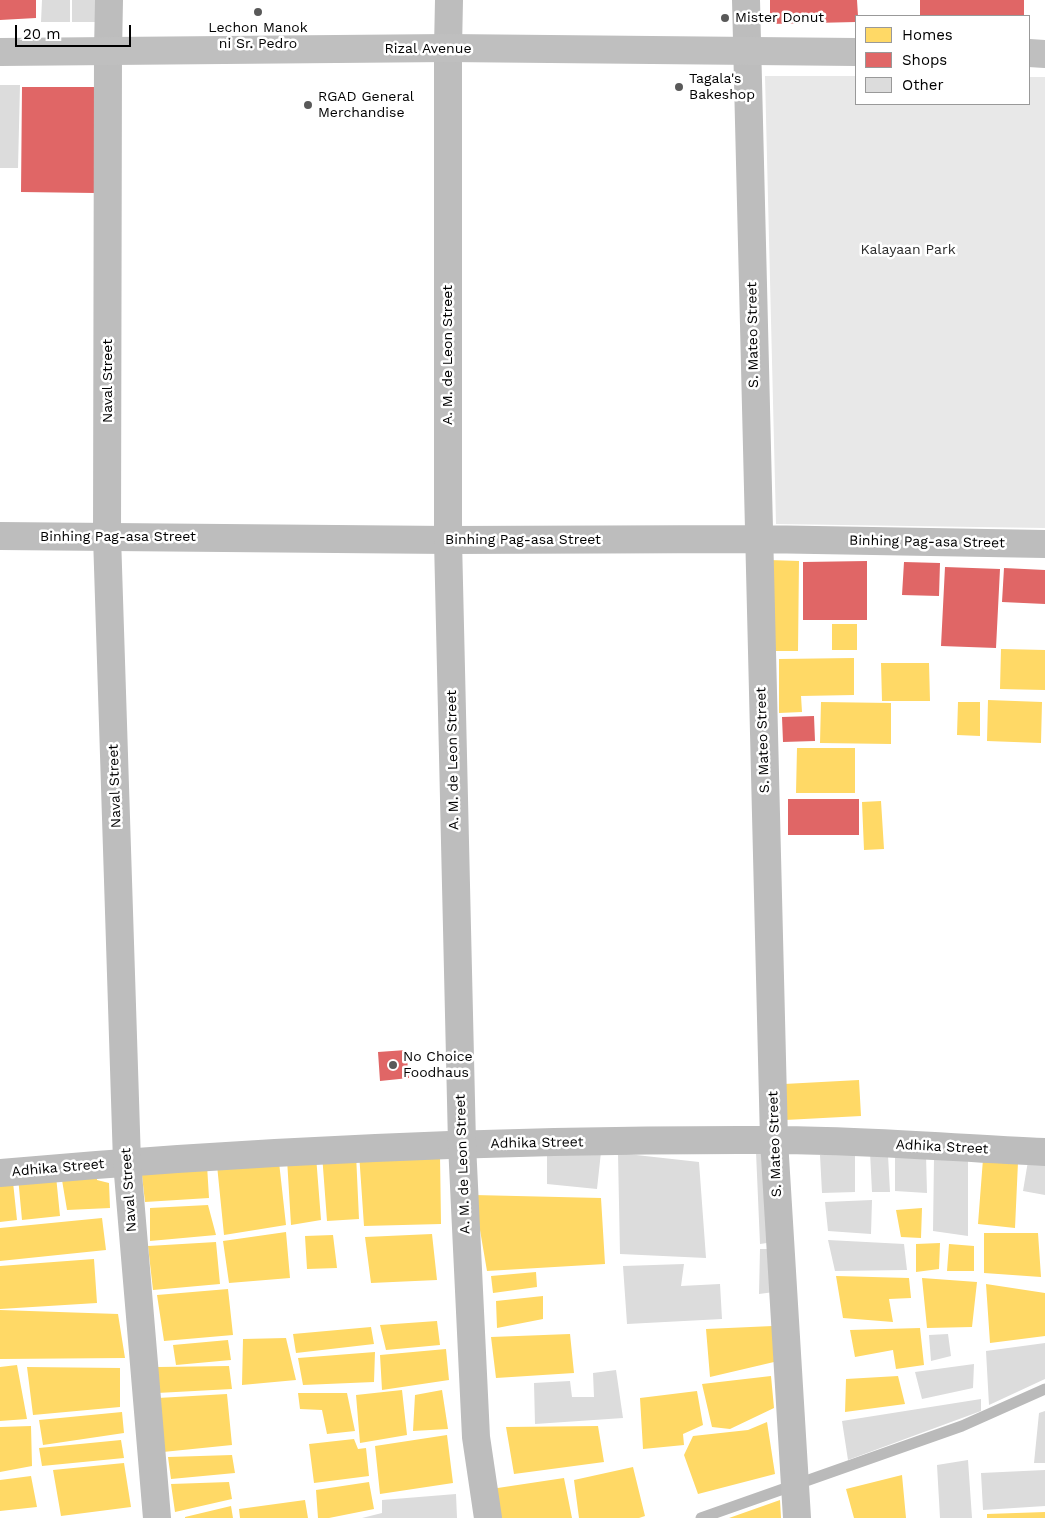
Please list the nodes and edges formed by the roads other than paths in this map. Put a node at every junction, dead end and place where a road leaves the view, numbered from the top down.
1 (109, 0) edge
2 (449, 0) edge
3 (746, 0) edge
4 (448, 48) junction
5 (746, 51) junction
6 (0, 52) edge
7 (108, 52) junction
8 (855, 52) edge
9 (1030, 53) edge
10 (1045, 54) edge
11 (0, 536) edge
12 (107, 536) junction
13 (758, 539) junction
14 (448, 540) junction
15 (1045, 544) edge
16 (774, 1140) junction
17 (462, 1144) junction
18 (1045, 1152) edge
19 (127, 1162) junction
20 (0, 1173) edge
21 (795, 1498) edge
22 (157, 1518) edge
23 (488, 1518) edge

1 - 7 street, Naval Street
2 - 4 street, A. M. de Leon Street
3 - 5 street, S. Mateo Street
4 - 5 main road, Rizal Avenue
4 - 7 main road, Rizal Avenue
4 - 14 street, A. M. de Leon Street
5 - 8 main road, Rizal Avenue
5 - 13 street, S. Mateo Street
6 - 7 main road, Rizal Avenue
7 - 12 street, Naval Street
9 - 10 main road
11 - 12 street, Binhing Pag-asa Street
12 - 14 street, Binhing Pag-asa Street
12 - 19 street, Naval Street
13 - 14 street, Binhing Pag-asa Street
13 - 15 street, Binhing Pag-asa Street
13 - 16 street, S. Mateo Street
14 - 17 street, A. M. de Leon Street
16 - 17 street, Adhika Street
16 - 18 street, Adhika Street
16 - 21 street, S. Mateo Street
17 - 19 street, Adhika Street
17 - 23 street, A. M. de Leon Street
19 - 20 street, Adhika Street
19 - 22 street, Naval Street

